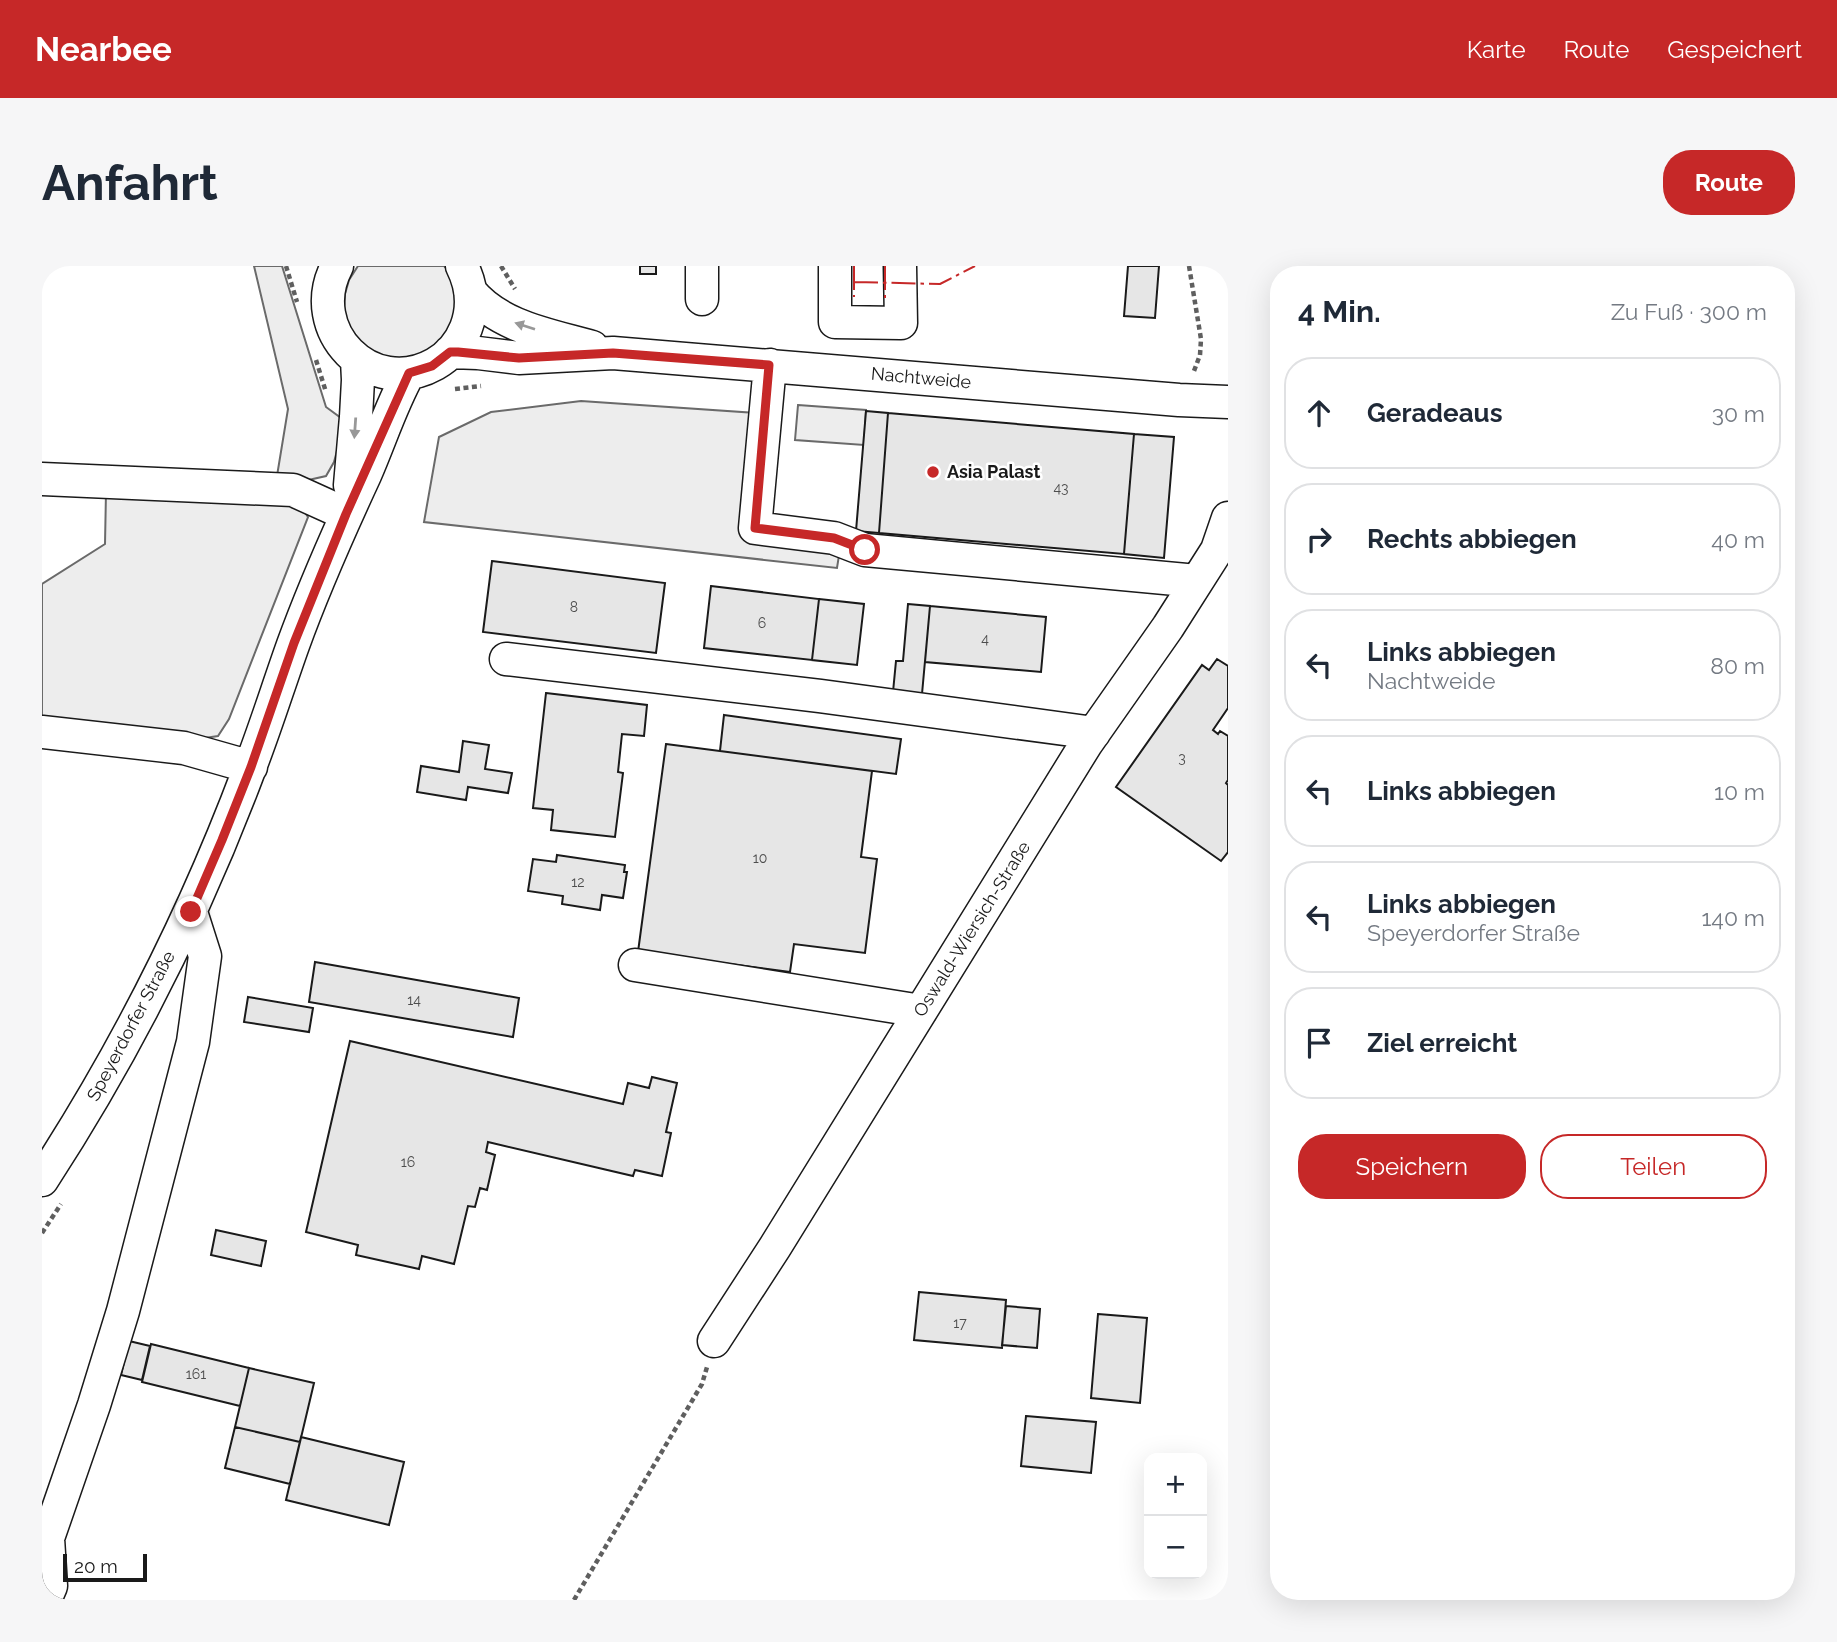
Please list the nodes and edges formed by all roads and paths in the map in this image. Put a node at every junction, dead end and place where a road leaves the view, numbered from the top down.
1 (702, 266) edge
2 (835, 266) edge
3 (900, 266) edge
4 (1189, 266) edge
5 (330, 272) edge
6 (464, 272) edge
7 (702, 299) dead end
8 (450, 352) junction
9 (613, 353) junction
10 (357, 360) junction
11 (769, 365) junction
12 (409, 373) junction
13 (482, 386) dead end
14 (449, 392) dead end
15 (1179, 400) junction
16 (1228, 402) edge
17 (42, 479) edge
18 (346, 514) junction
19 (1228, 518) edge
20 (1197, 581) junction
21 (506, 659) dead end
22 (42, 732) edge
23 (1094, 733) junction
24 (251, 767) junction
25 (191, 912) junction
26 (635, 965) dead end
27 (921, 1011) junction
28 (42, 1180) edge
29 (714, 1341) joint
30 (45, 1534) edge
31 (45, 1600) edge
32 (573, 1600) edge

1 - 7 street
2 - 3 street
4 - 15 path
5 - 10 street
6 - 8 street
9 -> 6 street, Nachtweide
8 - 9 street, Nachtweide
8 - 12 street
9 - 11 street, Nachtweide
10 - 12 street
10 -> 18 street, Speyerdorfer Straße
11 - 15 street, Nachtweide
11 - 20 street
12 - 18 street, Speyerdorfer Straße
13 - 14 path
15 - 16 street, Nachtweide
17 - 18 street
18 - 24 street, Speyerdorfer Straße
19 - 20 street, Oswald-Wiersich-Straße
20 - 23 street, Oswald-Wiersich-Straße
21 - 23 street
22 - 24 street
23 - 27 street, Oswald-Wiersich-Straße
24 - 25 street, Speyerdorfer Straße
25 - 28 street, Speyerdorfer Straße
25 - 30 street
26 - 27 street
27 - 29 street, Oswald-Wiersich-Straße
29 - 32 path
30 - 31 street

